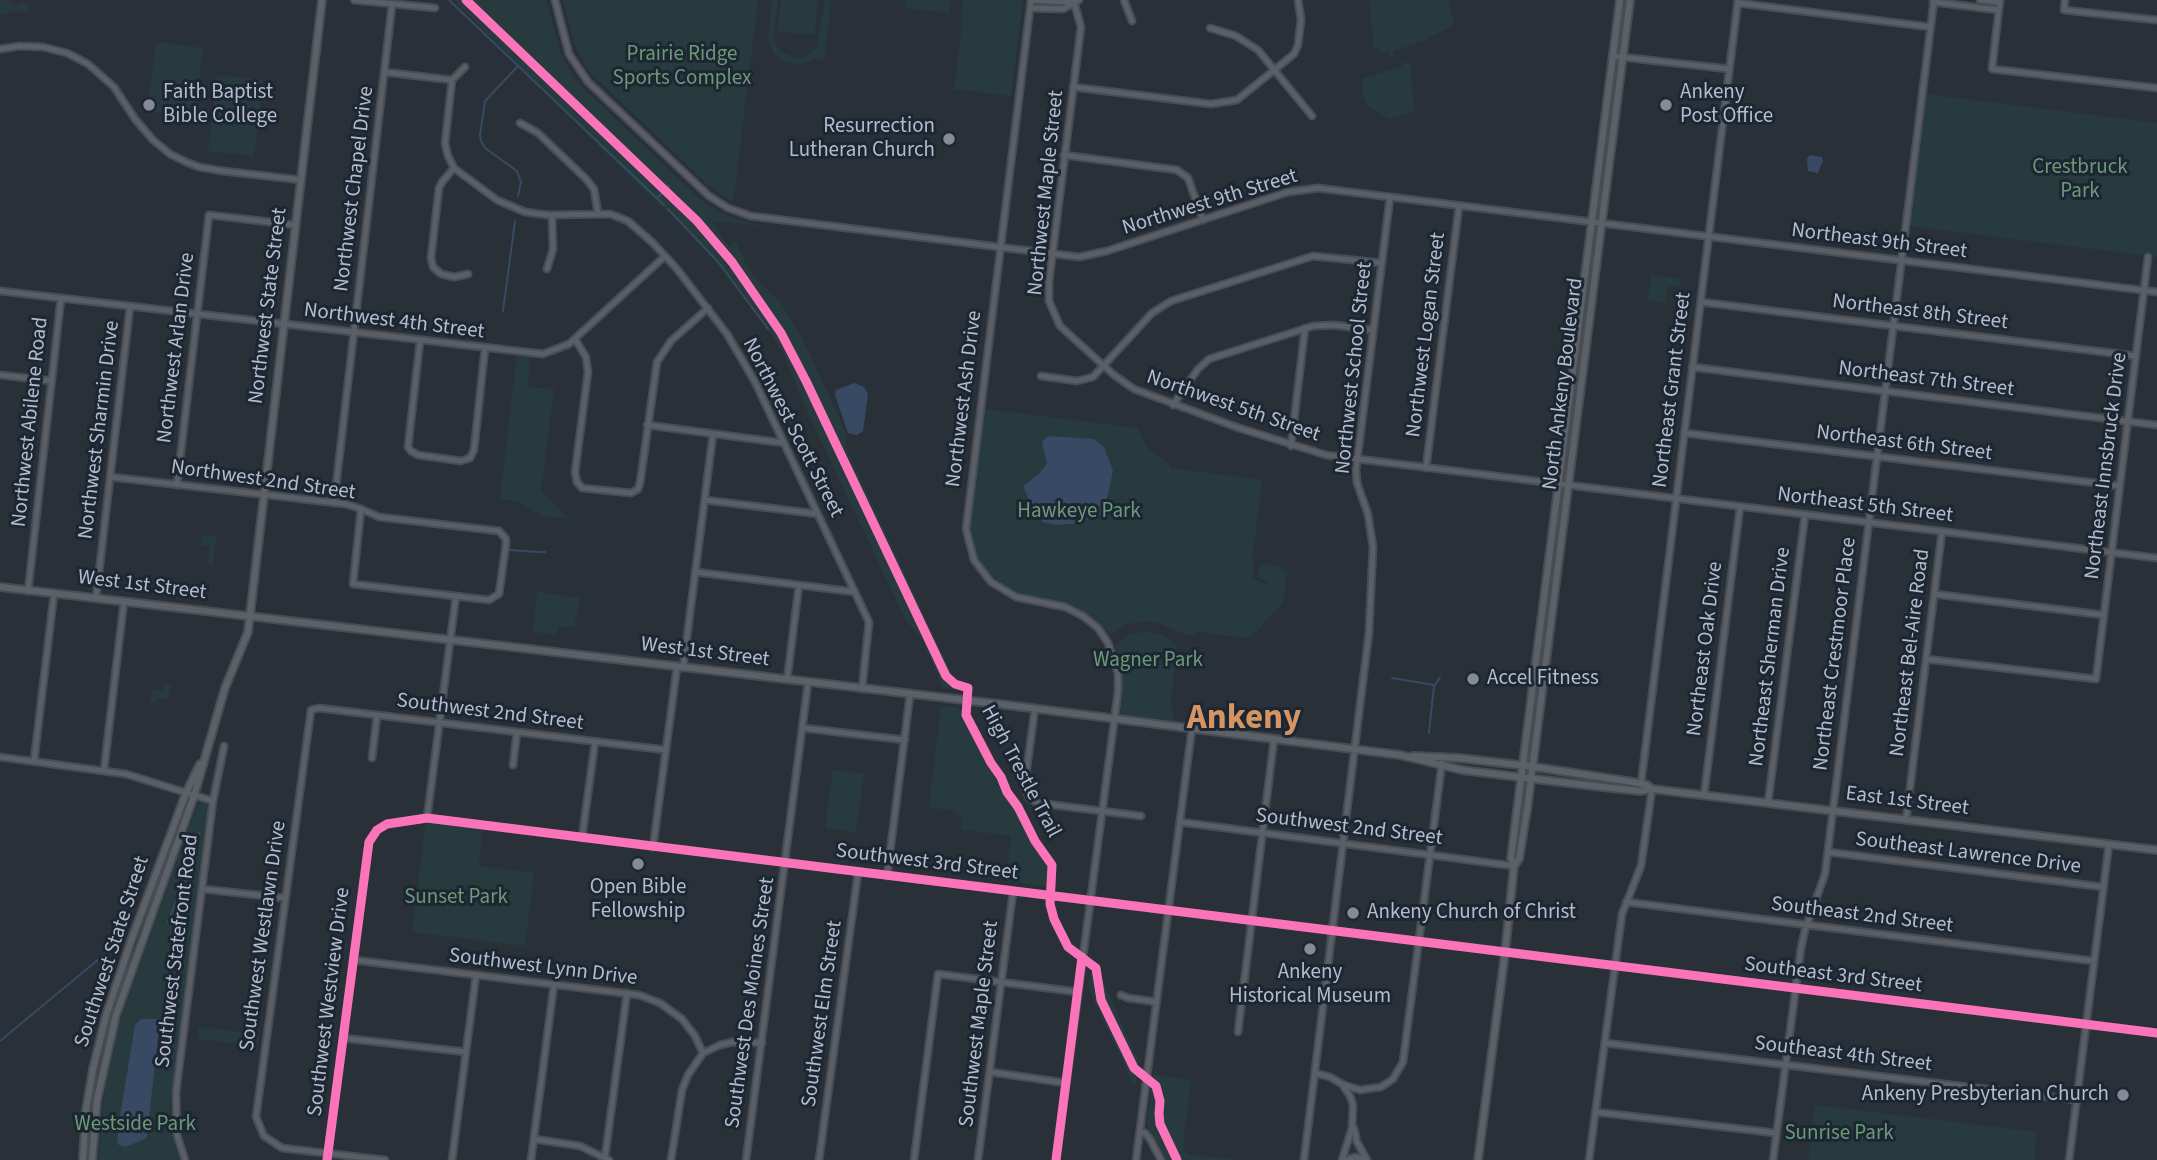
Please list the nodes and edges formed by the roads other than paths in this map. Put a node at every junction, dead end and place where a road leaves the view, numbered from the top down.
1 (322, 0) edge
2 (354, 0) edge
3 (555, 0) edge
4 (1031, 0) edge
5 (1124, 0) edge
6 (1298, 0) edge
7 (1620, 0) edge
8 (1630, 0) edge
9 (1980, 0) edge
10 (2065, 0) edge
11 (1076, 1) edge
12 (1934, 1) edge
13 (1999, 1) edge
14 (1738, 2) edge
15 (392, 5) junction
16 (435, 8) dead end
17 (1030, 8) junction
18 (1998, 10) junction
19 (2157, 20) edge
20 (1132, 21) dead end
21 (1930, 27) junction
22 (1210, 28) dead end
23 (0, 49) edge
24 (1612, 56) junction
25 (1622, 57) junction
26 (465, 67) dead end
27 (1729, 69) junction
28 (1276, 71) junction
29 (384, 72) junction
30 (452, 80) junction
31 (1073, 87) junction
32 (2157, 88) edge
33 (1312, 116) dead end
34 (520, 123) dead end
35 (1064, 155) junction
36 (454, 168) junction
37 (301, 180) junction
38 (1390, 197) junction
39 (1459, 206) junction
40 (598, 214) junction
41 (552, 215) junction
42 (1203, 220) junction
43 (1597, 223) junction
44 (296, 225) junction
45 (1709, 237) junction
46 (1000, 247) junction
47 (1052, 254) junction
48 (665, 256) junction
49 (2148, 257) dead end
50 (1901, 261) junction
51 (1382, 263) junction
52 (547, 269) dead end
53 (468, 274) dead end
54 (0, 291) edge
55 (2144, 291) junction
56 (2157, 292) edge
57 (61, 298) junction
58 (1701, 302) junction
59 (130, 307) junction
60 (708, 308) junction
61 (197, 315) junction
62 (284, 325) junction
63 (1893, 325) junction
64 (1305, 328) junction
65 (1373, 330) junction
66 (354, 333) junction
67 (575, 339) junction
68 (421, 341) junction
69 (485, 348) junction
70 (2136, 356) junction
71 (1104, 366) junction
72 (1692, 367) junction
73 (0, 375) edge
74 (1041, 376) dead end
75 (52, 381) junction
76 (1885, 391) junction
77 (1174, 405) junction
78 (2128, 421) junction
79 (647, 425) junction
80 (2157, 425) edge
81 (1684, 433) junction
82 (713, 434) junction
83 (784, 443) junction
84 (1291, 446) junction
85 (1877, 457) junction
86 (1358, 458) junction
87 (1426, 468) junction
88 (111, 477) junction
89 (177, 485) junction
90 (1559, 485) junction
91 (1568, 486) junction
92 (2120, 486) junction
93 (265, 495) junction
94 (1675, 499) junction
95 (705, 500) junction
96 (334, 503) junction
97 (1740, 507) junction
98 (361, 509) junction
99 (818, 514) junction
100 (1805, 515) junction
101 (1869, 523) junction
102 (1942, 531) junction
103 (2112, 552) junction
104 (2157, 558) edge
105 (695, 572) junction
106 (799, 585) junction
107 (0, 587) edge
108 (28, 591) junction
109 (855, 592) junction
110 (54, 594) junction
111 (1934, 594) junction
112 (456, 596) junction
113 (96, 598) junction
114 (124, 601) junction
115 (2104, 615) junction
116 (250, 616) junction
117 (450, 640) junction
118 (1926, 659) junction
119 (680, 668) junction
120 (787, 680) junction
121 (808, 683) junction
122 (862, 689) junction
123 (910, 695) junction
124 (1034, 708) junction
125 (311, 710) joint
126 (377, 715) junction
127 (1113, 718) junction
128 (439, 723) junction
129 (803, 728) junction
130 (1192, 728) junction
131 (517, 732) junction
132 (1275, 739) junction
133 (905, 740) junction
134 (595, 741) junction
135 (224, 746) dead end
136 (666, 750) junction
137 (1356, 750) junction
138 (1406, 756) junction
139 (0, 757) edge
140 (1443, 757) junction
141 (372, 758) dead end
142 (34, 761) junction
143 (202, 763) junction
144 (513, 765) dead end
145 (1442, 765) junction
146 (104, 770) junction
147 (1527, 772) junction
148 (1641, 784) junction
149 (1652, 789) junction
150 (186, 793) junction
151 (194, 796) junction
152 (1704, 796) junction
153 (213, 801) junction
154 (1768, 803) junction
155 (1102, 811) junction
156 (1833, 811) junction
157 (1137, 814) dead end
158 (427, 818) junction
159 (1906, 820) junction
160 (1180, 822) junction
161 (1263, 833) junction
162 (582, 838) junction
163 (1344, 843) junction
164 (2109, 844) junction
165 (653, 847) junction
166 (368, 848) joint
167 (2157, 850) edge
168 (1828, 852) junction
169 (1431, 855) junction
170 (786, 863) junction
171 (1514, 866) junction
172 (858, 873) junction
173 (887, 876) junction
174 (2103, 887) junction
175 (202, 889) junction
176 (1013, 892) junction
177 (285, 898) junction
178 (1090, 902) junction
179 (1626, 902) junction
180 (1168, 912) junction
181 (1252, 920) junction
182 (1807, 924) junction
183 (1332, 931) junction
184 (1419, 942) junction
185 (1505, 953) junction
186 (354, 960) junction
187 (2094, 961) junction
188 (1615, 967) junction
189 (476, 975) junction
190 (1000, 982) junction
191 (554, 984) junction
192 (1796, 988) junction
193 (1078, 992) junction
194 (627, 993) junction
195 (1121, 995) dead end
196 (1157, 1002) junction
197 (2085, 1025) junction
198 (1238, 1031) dead end
199 (2157, 1033) edge
200 (344, 1038) junction
201 (762, 1043) junction
202 (1605, 1043) junction
203 (466, 1052) junction
204 (703, 1053) junction
205 (1785, 1064) junction
206 (989, 1072) junction
207 (1315, 1073) junction
208 (1066, 1083) junction
209 (1344, 1085) junction
210 (1366, 1091) junction
211 (2076, 1100) junction
212 (1353, 1105) junction
213 (1595, 1112) junction
214 (1353, 1118) junction
215 (1140, 1132) junction
216 (1776, 1133) junction
217 (534, 1139) junction
218 (328, 1157) edge
219 (607, 1158) edge
220 (83, 1160) edge
221 (92, 1160) edge
222 (185, 1160) edge
223 (384, 1160) edge
224 (452, 1160) edge
225 (531, 1160) edge
226 (671, 1160) edge
227 (746, 1160) edge
228 (819, 1160) edge
229 (914, 1160) edge
230 (978, 1160) edge
231 (1056, 1160) edge
232 (1136, 1160) edge
233 (1161, 1160) edge
234 (1304, 1160) edge
235 (1344, 1160) edge
236 (1367, 1160) edge
237 (1478, 1160) edge
238 (1589, 1160) edge
239 (1773, 1160) edge
240 (2069, 1160) edge

1 - 37 main road, Northwest State Street
2 - 15 street
3 - 46 street, Northwest 9th Street
4 - 11 street
4 - 17 street, Northwest Ash Drive
5 - 20 street
6 - 28 street
7 - 24 main road, North Ankeny Boulevard
8 - 25 main road, North Ankeny Boulevard
9 - 13 street
10 - 19 street
11 - 17 street
11 - 31 street, Northwest Maple Street
12 - 18 street
12 - 21 street, Northeast Crestmoor Place
13 - 18 street
14 - 21 street
14 - 27 street, Northeast Grant Street
15 - 16 street
15 - 29 street, Northwest Chapel Drive
17 - 46 street, Northwest Ash Drive
18 - 32 street
21 - 50 street, Northeast Crestmoor Place
22 - 28 street
23 - 37 street
24 - 25 street
24 - 43 main road, North Ankeny Boulevard
25 - 27 street
25 - 43 main road, North Ankeny Boulevard
26 - 30 street
27 - 45 street, Northeast Grant Street
28 - 31 street
28 - 33 street
29 - 30 street
29 - 66 street, Northwest Chapel Drive
30 - 36 street
31 - 35 street, Northwest Maple Street
34 - 40 street
35 - 42 street
35 - 47 street, Northwest Maple Street
36 - 41 street, Northwest Scott Street
36 - 53 street
37 - 44 main road, Northwest State Street
38 - 39 street, Northwest 9th Street
38 - 42 street, Northwest 9th Street
38 - 51 street, Northwest School Street
39 - 43 street, Northwest 9th Street
39 - 87 street, Northwest Logan Street
40 - 41 street, Northwest Scott Street
40 - 48 street, Northwest Scott Street
41 - 52 street
42 - 47 street, Northwest 9th Street
43 - 45 street, Northeast 9th Street
43 - 90 main road, North Ankeny Boulevard
43 - 91 main road, North Ankeny Boulevard
44 - 61 street, Northwest Arlan Drive
44 - 62 main road, Northwest State Street
45 - 50 street, Northeast 9th Street
45 - 58 street, Northeast Grant Street
46 - 47 street, Northwest 9th Street
46 - 127 street, Northwest Ash Drive
47 - 71 street, Northwest Maple Street
48 - 60 street, Northwest Scott Street
48 - 67 street, Northwest 4th Street
49 - 55 street, Northeast Innsbruck Drive
50 - 55 street, Northeast 9th Street
50 - 63 street, Northeast Crestmoor Place
51 - 65 street, Northwest School Street
51 - 71 street
54 - 57 street, Northwest 4th Street
55 - 56 street, Northeast 9th Street
55 - 70 street, Northeast Innsbruck Drive
57 - 59 street, Northwest 4th Street
57 - 75 street, Northwest Abilene Road
58 - 63 street, Northeast 8th Street
58 - 72 street, Northeast Grant Street
59 - 61 street, Northwest 4th Street
59 - 88 street, Northwest Sharmin Drive
60 - 79 street
60 - 83 street, Northwest Scott Street
61 - 62 street, Northwest 4th Street
61 - 89 street, Northwest Arlan Drive
62 - 66 street, Northwest 4th Street
62 - 93 main road, Northwest State Street
63 - 70 street, Northeast 8th Street
63 - 76 street, Northeast Crestmoor Place
64 - 65 street
64 - 77 street
64 - 84 street
65 - 86 street, Northwest School Street
66 - 68 street, Northwest 4th Street
66 - 96 street, Northwest Chapel Drive
67 - 69 street, Northwest 4th Street
67 - 79 street
68 - 69 street, Northwest 4th Street
68 - 69 street
70 - 78 street, Northeast Innsbruck Drive
71 - 74 street
71 - 77 street, Northwest 5th Street
72 - 76 street, Northeast 7th Street
72 - 81 street, Northeast Grant Street
73 - 75 street
75 - 108 street, Northwest Abilene Road
76 - 78 street, Northeast 7th Street
76 - 85 street, Northeast Crestmoor Place
77 - 84 street, Northwest 5th Street
78 - 80 street, Northeast 7th Street
78 - 92 street, Northeast Innsbruck Drive
79 - 82 street
81 - 85 street, Northeast 6th Street
81 - 94 street, Northeast Grant Street
82 - 83 street
82 - 95 street
83 - 99 street, Northwest Scott Street
84 - 86 street, Northwest 5th Street
85 - 92 street, Northeast 6th Street
85 - 101 street, Northeast Crestmoor Place
86 - 87 street, Northwest 5th Street
86 - 137 street, Northwest School Street
87 - 90 street, Northwest 5th Street
88 - 89 street, Northwest 2nd Street
88 - 113 street, Northwest Sharmin Drive
89 - 93 street, Northwest 2nd Street
90 - 91 street, Northwest 5th Street
90 - 147 main road, North Ankeny Boulevard
91 - 94 street, Northeast 5th Street
91 - 147 main road, North Ankeny Boulevard
92 - 103 street, Northeast Innsbruck Drive
93 - 96 street, Northwest 2nd Street
93 - 116 main road, Northwest State Street
94 - 97 street, Northeast 5th Street
94 - 148 street, Northeast Grant Street
95 - 99 street
95 - 105 street
96 - 98 street, Northwest 2nd Street
97 - 100 street, Northeast 5th Street
97 - 152 street, Northeast Oak Drive
98 - 112 street
98 - 112 street, Northwest 2nd Street
99 - 109 street, Northwest Scott Street
100 - 101 street, Northeast 5th Street
100 - 154 street, Northeast Sherman Drive
101 - 102 street, Northeast 5th Street
101 - 156 street, Northeast Crestmoor Place
102 - 103 street, Northeast 5th Street
102 - 111 street, Northeast Bel-Aire Road
103 - 104 street, Northeast 5th Street
103 - 115 street, Northeast Innsbruck Drive
105 - 106 street
105 - 119 street
106 - 109 street
106 - 120 street
107 - 108 main road, West 1st Street
108 - 110 main road, West 1st Street
109 - 122 street, Northwest Scott Street
110 - 113 main road, West 1st Street
110 - 142 street
111 - 115 street
111 - 118 street, Northeast Bel-Aire Road
112 - 117 street
113 - 114 main road, West 1st Street
114 - 116 main road, West 1st Street
114 - 146 street
115 - 118 street, Northeast Innsbruck Drive
116 - 117 main road, West 1st Street
116 - 143 main road, Southwest State Street
117 - 119 main road, West 1st Street
117 - 128 street
118 - 159 street, Northeast Bel-Aire Road
119 - 120 main road, West 1st Street
119 - 136 street
120 - 121 main road, West 1st Street
121 - 122 main road, West 1st Street
121 - 129 street, Southwest Des Moines Street
122 - 123 main road, West 1st Street
123 - 124 main road, West 1st Street
123 - 133 street
124 - 127 main road, West 1st Street
124 - 155 street
125 - 126 street, Southwest 2nd Street
125 - 177 street, Southwest Westlawn Drive
126 - 128 street, Southwest 2nd Street
126 - 141 street
127 - 130 main road, West 1st Street
127 - 155 street, Northwest Ash Drive
128 - 131 street, Southwest 2nd Street
128 - 158 street
129 - 133 street
129 - 170 street, Southwest Des Moines Street
130 - 132 main road, West 1st Street
130 - 160 street
131 - 134 street, Southwest 2nd Street
131 - 144 street
132 - 137 main road, West 1st Street
132 - 161 street
133 - 173 street
134 - 136 street, Southwest 2nd Street
134 - 162 street
135 - 153 street, Southwest Statefront Road
136 - 165 street
137 - 138 main road, West 1st Street
137 - 163 street, Northwest School Street
138 - 140 main road, West 1st Street
138 - 145 main road, West 1st Street
139 - 142 street
140 - 145 street
140 - 147 main road, West 1st Street
142 - 146 street
143 - 150 main road, Southwest State Street
143 - 151 main road, Southwest State Street
145 - 147 main road, West 1st Street
145 - 169 street
146 - 150 street
147 - 148 main road, East 1st Street
147 - 149 main road, East 1st Street
147 - 171 main road
148 - 149 main road, East 1st Street
149 - 152 main road, East 1st Street
149 - 179 street
150 - 151 street
150 - 220 main road, Southwest State Street
151 - 153 street
151 - 221 main road, Southwest State Street
152 - 154 main road, East 1st Street
153 - 175 street, Southwest Statefront Road
154 - 156 main road, East 1st Street
155 - 157 street
155 - 178 street, Northwest Ash Drive
156 - 159 main road, East 1st Street
156 - 168 street, Northeast Crestmoor Place
158 - 162 street, Southwest 3rd Street
158 - 166 street, Southwest 3rd Street
159 - 164 main road, East 1st Street
160 - 161 street, Southwest 2nd Street
160 - 180 street
161 - 163 street, Southwest 2nd Street
161 - 181 street
162 - 165 street, Southwest 3rd Street
163 - 169 street, Southwest 2nd Street
163 - 183 street, Northwest School Street
164 - 167 main road, East 1st Street
164 - 174 street
165 - 170 street, Southwest 3rd Street
166 - 186 street, Southwest Westview Drive
168 - 174 street, Southeast Lawrence Drive
168 - 182 street, Northeast Crestmoor Place
169 - 171 street, Southwest 2nd Street
169 - 184 street
170 - 172 street, Southwest 3rd Street
170 - 201 street, Southwest Des Moines Street
171 - 185 main road
172 - 173 street, Southwest 3rd Street
172 - 228 street, Southwest Elm Street
173 - 176 street, Southwest 3rd Street
174 - 187 street
175 - 177 street
175 - 222 street, Southwest Statefront Road
176 - 178 street, Southwest 3rd Street
176 - 190 street, Southwest Maple Street
177 - 218 street, Southwest Westlawn Drive
178 - 180 street, Southwest 3rd Street
178 - 193 street, Northwest Ash Drive
179 - 182 street, Southeast 2nd Street
179 - 188 street
180 - 181 street, Southwest 3rd Street
180 - 196 street
181 - 183 street, Southwest 3rd Street
181 - 198 street
182 - 187 street, Southeast 2nd Street
182 - 192 street, Northeast Crestmoor Place
183 - 184 street, Southwest 3rd Street
183 - 207 street, Northwest School Street
184 - 185 street, Southwest 3rd Street
184 - 210 street
185 - 188 street, Southeast 3rd Street
185 - 237 main road
186 - 189 street, Southwest Lynn Drive
186 - 200 street, Southwest Westview Drive
187 - 197 street
188 - 192 street, Southeast 3rd Street
188 - 202 street
189 - 191 street, Southwest Lynn Drive
189 - 203 street
190 - 193 street
190 - 206 street, Southwest Maple Street
190 - 229 street
191 - 194 street, Southwest Lynn Drive
191 - 217 street
192 - 197 street, Southeast 3rd Street
192 - 205 street, Northeast Crestmoor Place
193 - 208 street, Northwest Ash Drive
194 - 204 street, Southwest Lynn Drive
194 - 219 street
195 - 196 street
196 - 215 street
197 - 199 street, Southeast 3rd Street
197 - 211 street
200 - 203 street
200 - 218 street, Southwest Westview Drive
201 - 204 street
201 - 227 street, Southwest Des Moines Street
202 - 205 street, Southeast 4th Street
202 - 213 street
203 - 224 street
204 - 226 street
205 - 211 street, Southeast 4th Street
205 - 216 street, Northeast Crestmoor Place
206 - 208 street
206 - 230 street, Southwest Maple Street
207 - 209 street
207 - 234 street, Northwest School Street
208 - 231 street, Northwest Ash Drive
209 - 210 street
209 - 212 street
210 - 212 street
211 - 240 street
212 - 214 street
213 - 216 street
213 - 238 street
214 - 235 street
214 - 236 street
215 - 232 street
215 - 233 street
216 - 239 street, Northeast Crestmoor Place
217 - 219 street
217 - 225 street
218 - 223 street
235 - 236 street

